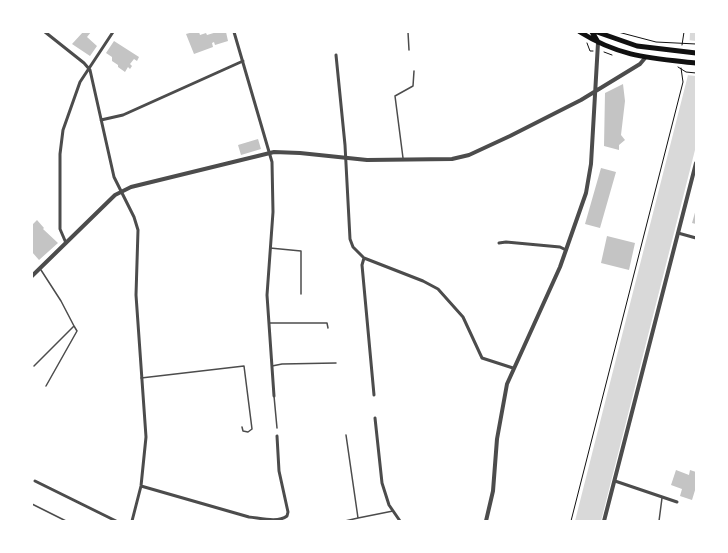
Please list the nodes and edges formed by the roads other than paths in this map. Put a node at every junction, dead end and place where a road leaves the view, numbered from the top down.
1 (45, 32) edge
2 (113, 32) edge
3 (234, 32) edge
4 (408, 32) edge
5 (580, 32) edge
6 (592, 32) edge
7 (600, 33) edge
8 (598, 43) junction
9 (409, 50) dead end
10 (696, 53) edge
11 (336, 55) dead end
12 (645, 58) junction
13 (243, 61) junction
14 (696, 63) edge
15 (88, 66) junction
16 (414, 72) dead end
17 (594, 92) junction
18 (101, 120) junction
19 (270, 153) junction
20 (346, 159) junction
21 (403, 160) junction
22 (696, 163) edge
23 (121, 192) junction
24 (678, 233) junction
25 (696, 238) edge
26 (66, 243) junction
27 (499, 243) dead end
28 (270, 248) junction
29 (566, 250) junction
30 (364, 258) junction
31 (40, 268) junction
32 (32, 276) edge
33 (302, 294) dead end
34 (269, 324) junction
35 (74, 326) junction
36 (328, 328) dead end
37 (336, 363) dead end
38 (34, 366) dead end
39 (272, 366) junction
40 (513, 368) junction
41 (142, 378) junction
42 (46, 386) dead end
43 (374, 395) dead end
44 (274, 396) joint
45 (375, 418) dead end
46 (242, 427) dead end
47 (277, 428) dead end
48 (346, 435) dead end
49 (277, 436) dead end
50 (614, 481) junction
51 (35, 482) dead end
52 (141, 486) junction
53 (663, 496) junction
54 (677, 502) dead end
55 (32, 504) edge
56 (394, 511) junction
57 (358, 518) junction
58 (66, 521) edge
59 (116, 521) edge
60 (132, 521) edge
61 (345, 521) edge
62 (400, 521) edge
63 (486, 521) edge
64 (604, 521) edge
65 (659, 521) edge

1 - 15 street
2 - 15 street
3 - 13 street
4 - 9 lane
5 - 8 main road
6 - 8 main road
7 - 8 main road
7 - 10 main road
8 - 12 main road
8 - 17 street
11 - 20 street
12 - 14 main road
12 - 17 street
13 - 18 street
13 - 19 street
15 - 18 street
15 - 26 street
16 - 21 lane
17 - 21 street
17 - 29 street
18 - 23 street
19 - 20 street
19 - 23 street
19 - 28 street
20 - 21 street
20 - 30 street
22 - 24 street
23 - 26 street
23 - 41 street
24 - 25 street
24 - 50 street
26 - 31 street
27 - 29 street
28 - 33 lane
28 - 34 street
29 - 40 street
30 - 40 street
30 - 43 street
31 - 32 street
31 - 35 lane
34 - 36 lane
34 - 39 street
35 - 38 lane
35 - 42 lane
37 - 39 lane
39 - 44 street
40 - 63 street
41 - 46 lane
41 - 52 street
44 - 47 lane
45 - 56 street
48 - 57 lane
49 - 52 street
50 - 53 street
50 - 64 street
51 - 59 street
52 - 60 street
53 - 54 street
53 - 65 lane
55 - 58 lane
56 - 57 lane
56 - 62 street
57 - 61 lane

